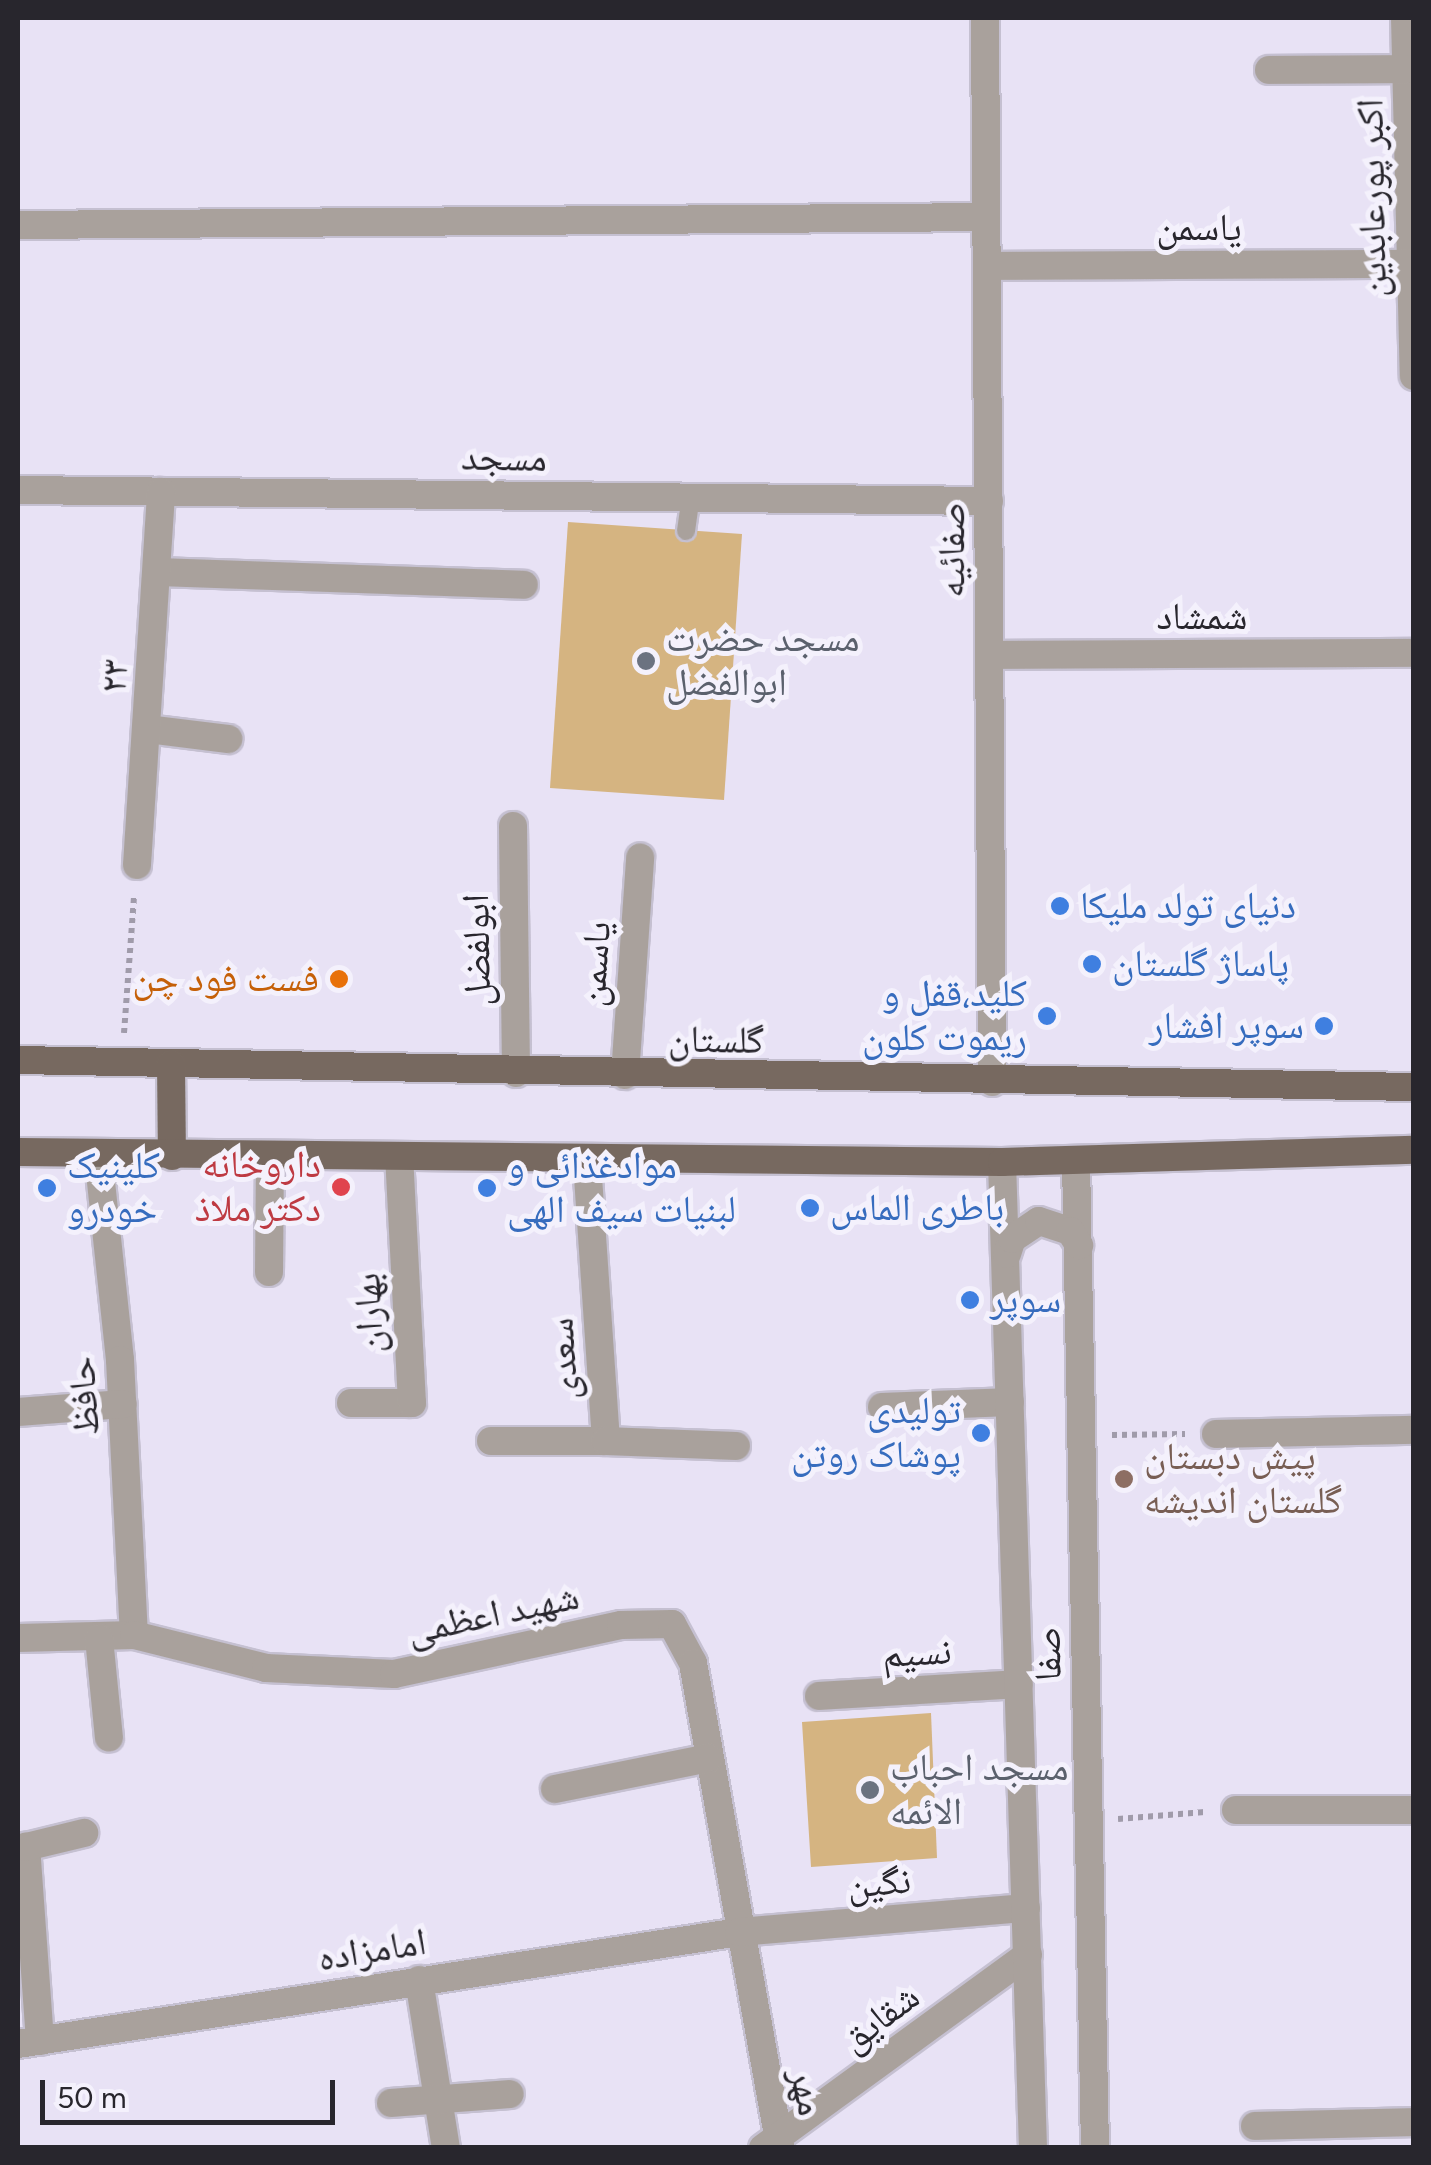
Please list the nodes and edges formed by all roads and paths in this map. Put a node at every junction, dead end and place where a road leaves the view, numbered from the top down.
1 (985, 18) edge
2 (1406, 18) edge
3 (1406, 69) junction
4 (1268, 70) dead end
5 (984, 217) junction
6 (18, 225) edge
7 (1411, 264) junction
8 (988, 266) junction
9 (1413, 342) edge
10 (1414, 376) edge
11 (18, 490) edge
12 (162, 492) junction
13 (691, 498) junction
14 (989, 501) junction
15 (686, 531) dead end
16 (158, 572) junction
17 (524, 585) dead end
18 (1414, 653) edge
19 (990, 655) junction
20 (148, 729) junction
21 (228, 739) dead end
22 (513, 826) dead end
23 (640, 858) dead end
24 (136, 865) joint
25 (18, 1060) edge
26 (122, 1062) junction
27 (171, 1064) junction
28 (516, 1072) junction
29 (625, 1075) junction
30 (992, 1082) junction
31 (1414, 1087) edge
32 (1414, 1150) edge
33 (18, 1152) edge
34 (98, 1154) junction
35 (172, 1156) junction
36 (270, 1157) junction
37 (399, 1158) junction
38 (587, 1159) junction
39 (1076, 1160) junction
40 (1002, 1162) junction
41 (1078, 1245) junction
42 (1007, 1254) junction
43 (269, 1272) dead end
44 (1010, 1402) junction
45 (351, 1403) dead end
46 (123, 1404) junction
47 (882, 1407) dead end
48 (18, 1412) edge
49 (1414, 1430) edge
50 (1216, 1434) joint
51 (1082, 1436) junction
52 (491, 1441) dead end
53 (606, 1441) junction
54 (736, 1446) dead end
55 (134, 1634) junction
56 (18, 1638) edge
57 (99, 1638) junction
58 (1019, 1684) junction
59 (820, 1696) dead end
60 (109, 1738) dead end
61 (709, 1758) junction
62 (555, 1789) dead end
63 (1236, 1810) joint
64 (1414, 1810) edge
65 (1089, 1821) junction
66 (84, 1833) dead end
67 (1026, 1908) junction
68 (739, 1932) junction
69 (1028, 1955) junction
70 (419, 1980) junction
71 (29, 2043) edge
72 (510, 2094) dead end
73 (439, 2098) junction
74 (392, 2103) dead end
75 (1414, 2122) edge
76 (1255, 2126) dead end
77 (774, 2146) edge
78 (446, 2148) edge
79 (1033, 2148) edge
80 (1095, 2148) edge

1 - 5 street, صفائیه
2 - 3 street, اکبر پورعابدین
3 - 4 street
3 - 7 street, اکبر پورعابدین
5 - 6 street
5 - 8 street, صفائیه
7 - 8 street, یاسمن
7 - 9 street, اکبر پورعابدین
8 - 14 street, صفائیه
9 - 10 street, اکبر پورعابدین
11 - 12 street, مسجد
12 - 13 street, مسجد
12 - 16 street, ۲۳
13 - 14 street, مسجد
13 - 15 lane
14 - 19 street, صفائیه
16 - 17 street
16 - 20 street, ۲۳
18 - 19 street, شمشاد
19 - 30 street, صفائیه
20 - 21 street
20 - 24 street, ۲۳
22 - 28 street, ابولفضل
23 - 29 street, یاسمن
24 - 26 path
25 - 26 main road, گلستان
26 - 27 main road, گلستان
27 - 28 main road, گلستان
27 - 35 main road
28 - 29 main road, گلستان
29 - 30 main road, گلستان
30 - 31 main road, گلستان
32 - 39 main road
33 - 34 main road
34 - 35 main road
34 - 46 street, حافظ
35 - 36 main road
36 - 37 main road
36 - 43 street
37 - 38 main road
37 - 45 street, بهاران
38 - 40 main road
38 - 53 street, سعدی
39 - 40 main road
39 - 41 street, صفا
40 - 42 street, صفا
41 - 42 street
41 - 51 street, صفا
42 - 44 street, صفا
44 - 47 street
44 - 58 street, صفا
46 - 48 street
46 - 55 street, حافظ
49 - 50 street
50 - 51 path
51 - 65 street, صفا
52 - 53 street, سعدی
53 - 54 street
55 - 57 street, شهید اعظمی
55 - 61 street, شهید اعظمی
56 - 57 street, شهید اعظمی
57 - 60 street
58 - 59 street, نسیم
58 - 67 street, صفا
61 - 62 street
61 - 68 street, شهید اعظمی
63 - 64 street
63 - 65 path
65 - 80 street, صفا
66 - 71 street
67 - 68 street, نگین
67 - 69 street, صفا
68 - 70 street, امامزاده
68 - 77 street, مهر
69 - 77 street, شقایق
69 - 79 street, صفا
70 - 71 street, امامزاده
70 - 73 street
72 - 73 street
73 - 74 street
73 - 78 street
75 - 76 street

